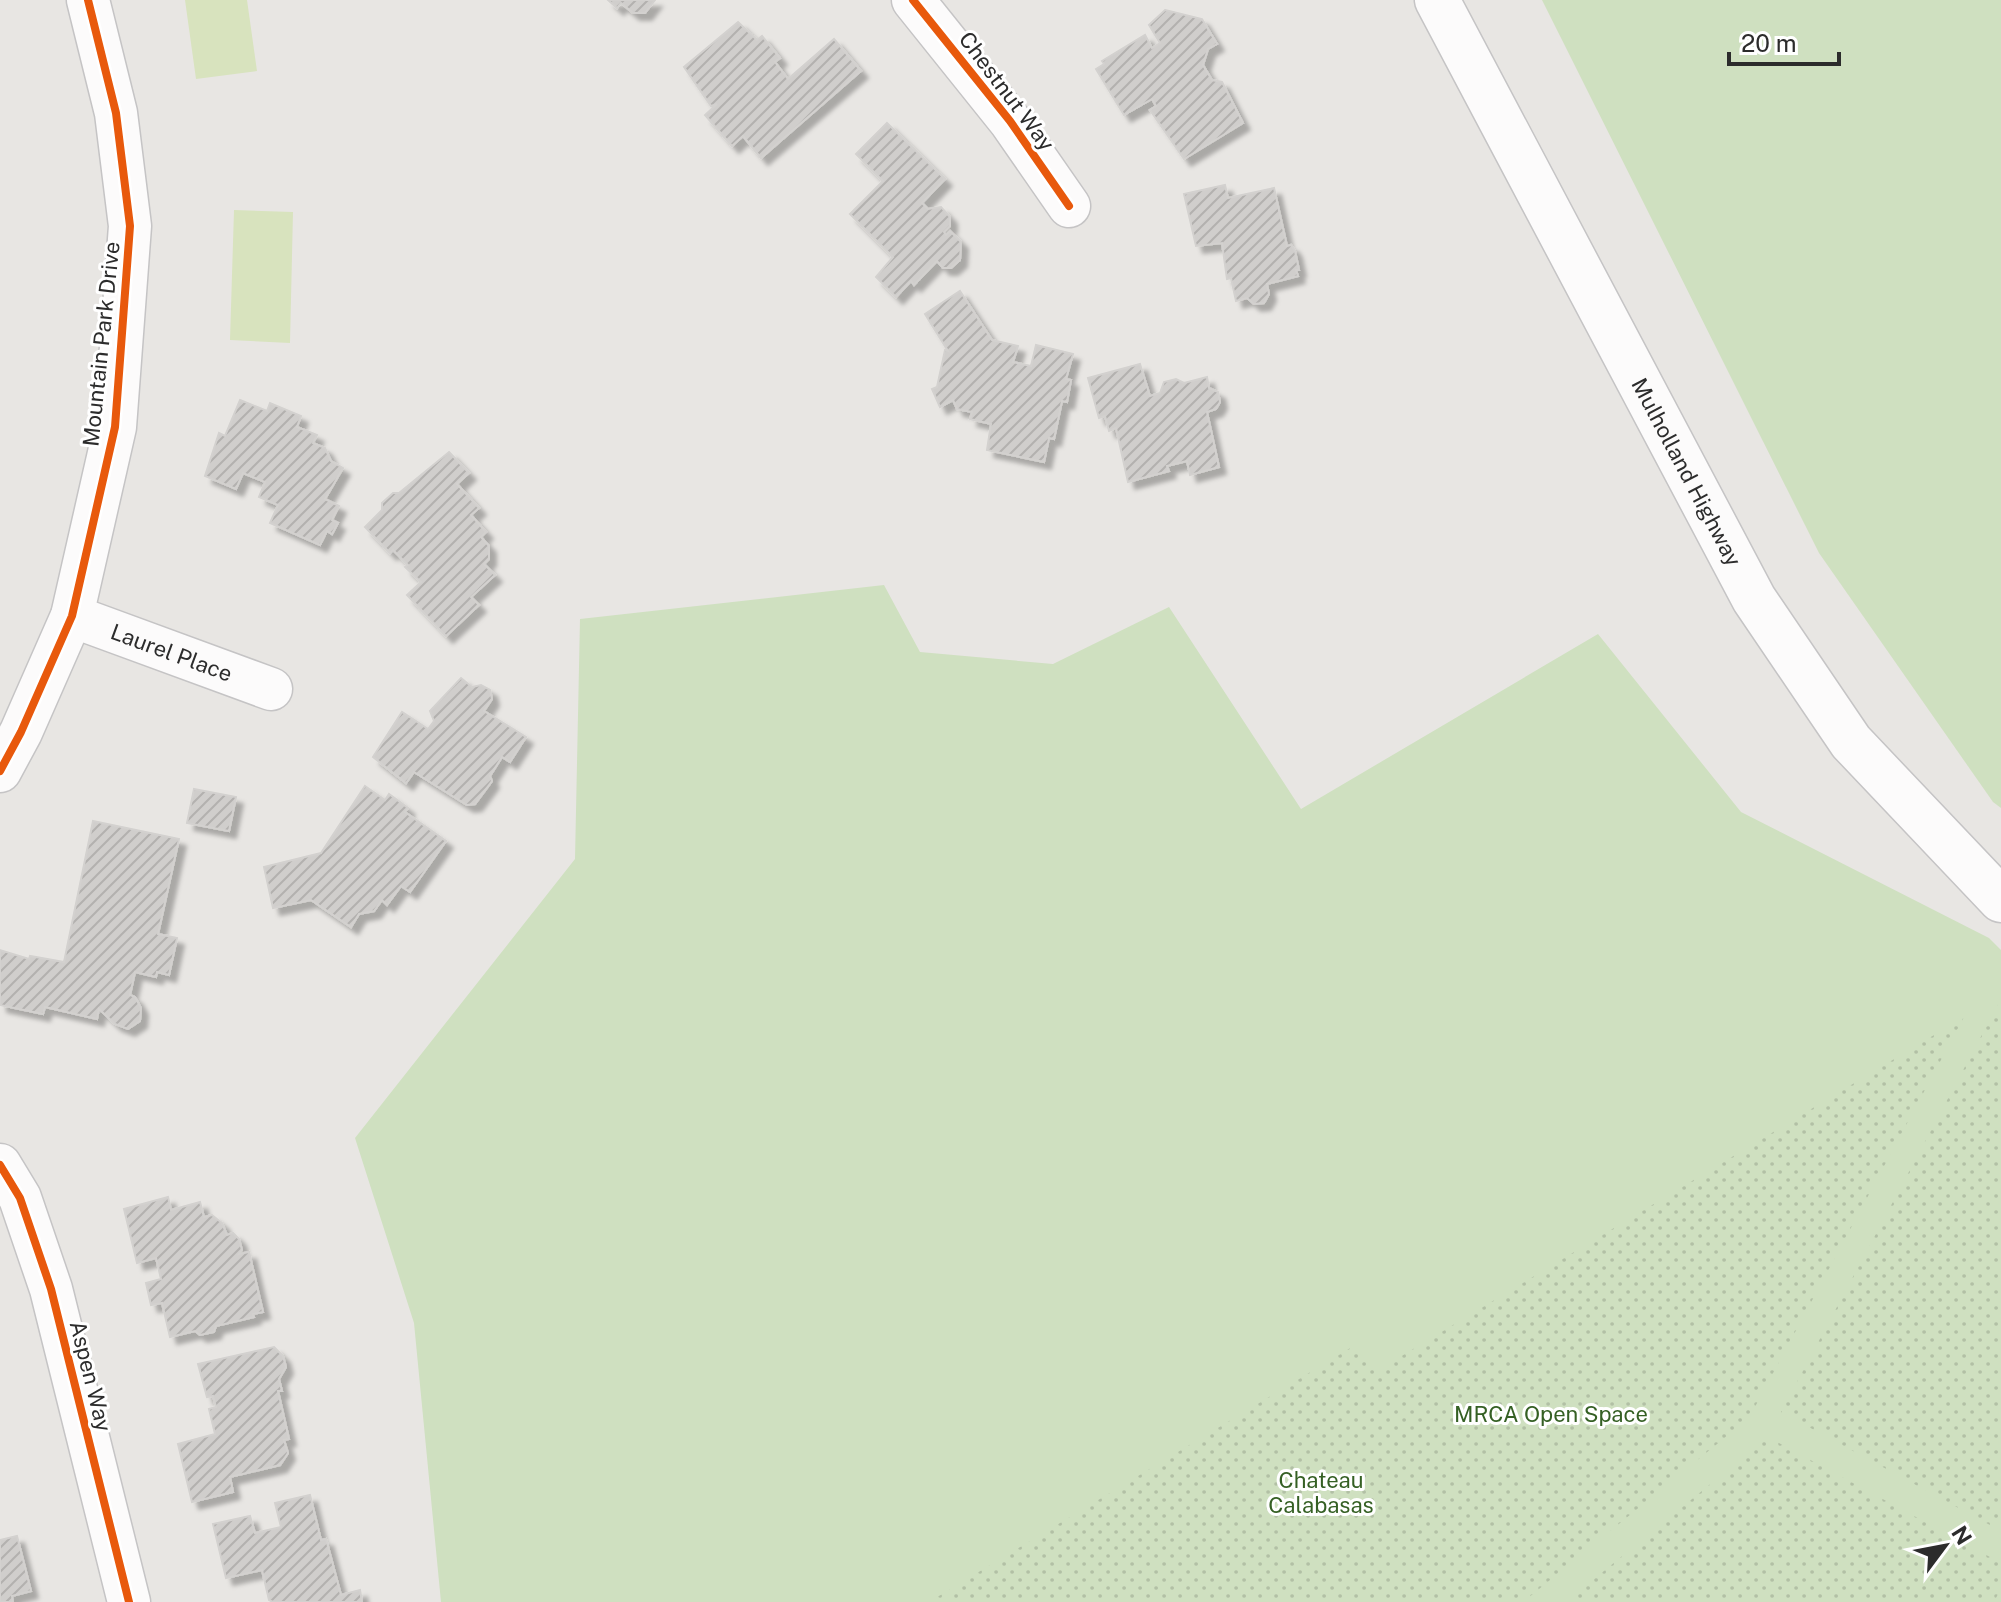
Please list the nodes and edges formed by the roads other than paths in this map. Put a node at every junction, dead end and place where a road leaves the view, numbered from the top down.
1 (88, 0) edge
2 (913, 0) edge
3 (1437, 0) edge
4 (1069, 206) dead end
5 (72, 616) junction
6 (271, 689) dead end
7 (0, 771) edge
8 (2001, 900) edge
9 (0, 1165) edge
10 (129, 1602) edge

1 - 5 street, Mountain Park Drive
2 - 4 street, Chestnut Way
3 - 8 main road, Mulholland Highway
5 - 6 street, Laurel Place
5 - 7 street, Mountain Park Drive
9 - 10 street, Aspen Way

